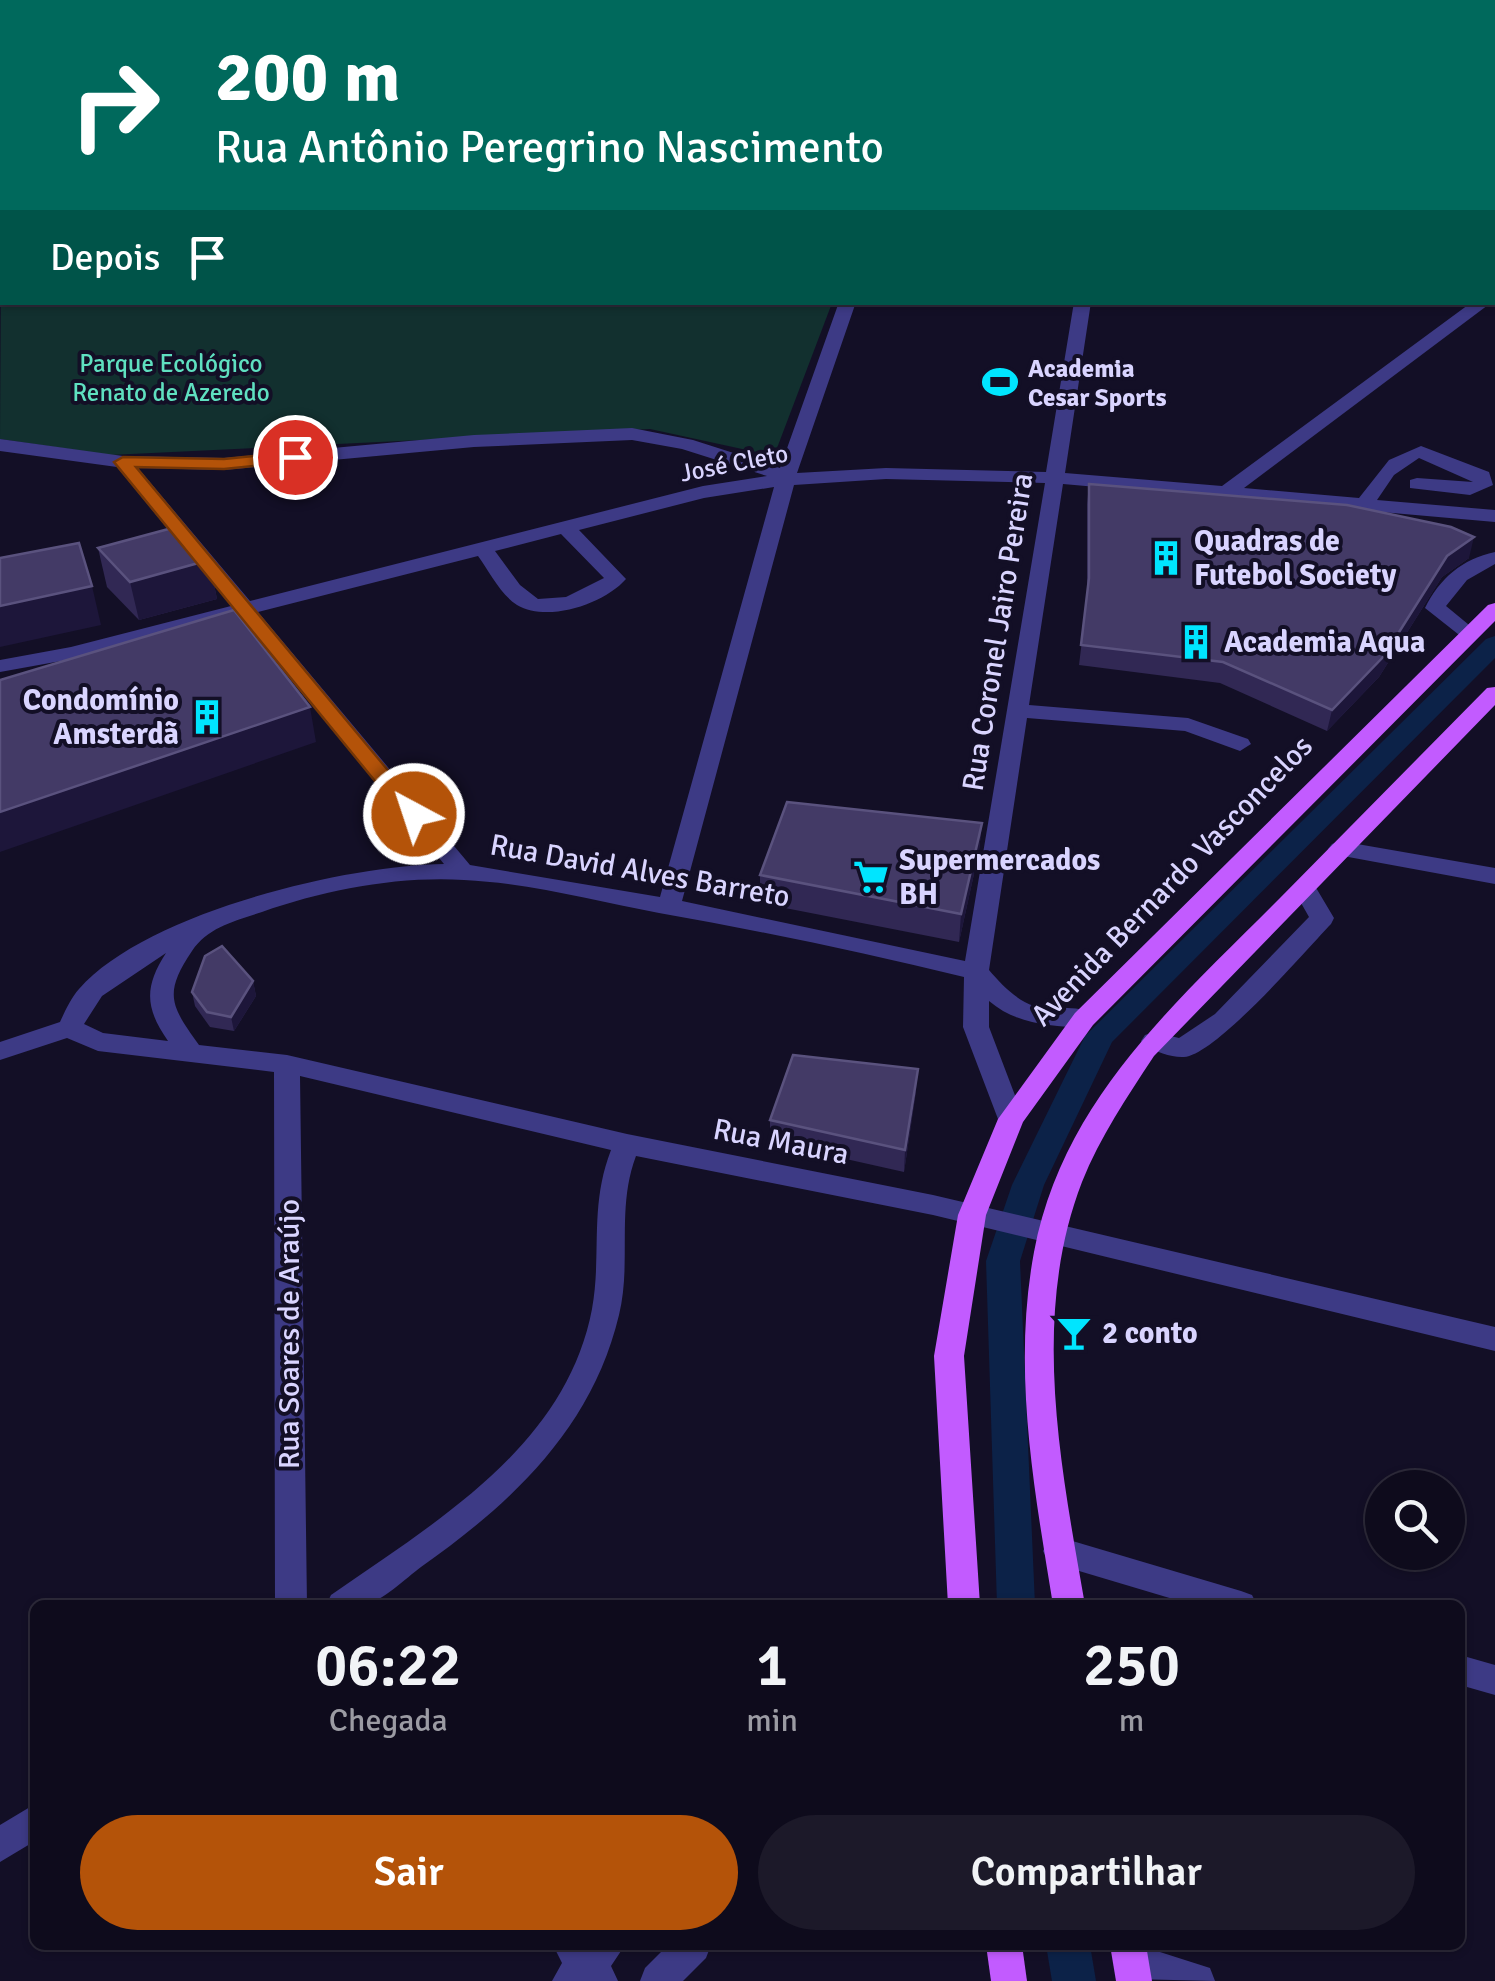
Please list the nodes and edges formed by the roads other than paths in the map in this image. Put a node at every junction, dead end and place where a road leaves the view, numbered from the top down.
1 (847, 305) edge
2 (1083, 305) edge
3 (1480, 305) edge
4 (0, 445) edge
5 (123, 462) junction
6 (786, 476) junction
7 (1057, 476) junction
8 (1417, 484) dead end
9 (1226, 492) junction
10 (1365, 504) junction
11 (1426, 510) junction
12 (1495, 516) edge
13 (564, 527) junction
14 (1441, 531) edge
15 (1462, 544) edge
16 (483, 549) junction
17 (1494, 558) edge
18 (1495, 609) edge
19 (243, 610) junction
20 (1470, 634) junction
21 (0, 666) edge
22 (1495, 693) edge
23 (1019, 711) junction
24 (1240, 744) dead end
25 (1340, 849) junction
26 (462, 872) junction
27 (1495, 876) edge
28 (1304, 887) junction
29 (670, 906) junction
30 (194, 930) junction
31 (1226, 966) junction
32 (976, 972) junction
33 (1260, 982) junction
34 (1084, 1019) junction
35 (69, 1028) junction
36 (1154, 1041) junction
37 (190, 1049) junction
38 (0, 1051) edge
39 (287, 1064) junction
40 (1010, 1119) junction
41 (626, 1144) junction
42 (972, 1215) junction
43 (1050, 1234) junction
44 (1495, 1338) edge
45 (1059, 1551) junction
46 (958, 1599) edge
47 (291, 1600) edge
48 (349, 1600) edge
49 (1068, 1600) edge
50 (1224, 1600) edge
51 (1465, 1671) edge
52 (1495, 1680) edge
53 (30, 1825) edge
54 (0, 1846) edge
55 (687, 1950) edge
56 (1005, 1950) edge
57 (1131, 1962) edge
58 (658, 1981) edge
59 (1009, 1981) edge
60 (1197, 1981) edge

1 - 6 street
2 - 7 street, Rua Coronel Jairo Pereira
3 - 9 street
4 - 5 street
5 - 6 street
5 - 19 street
6 - 7 street, José Cleto
6 - 13 street, José Cleto
6 - 29 street
7 - 9 street, José Cleto
7 - 23 street, Rua Coronel Jairo Pereira
8 - 10 street
9 - 10 street, José Cleto
10 - 11 street, José Cleto
11 - 12 street, José Cleto
11 - 14 street
13 - 16 street, José Cleto
13 - 16 street
15 - 17 street
16 - 19 street, José Cleto
17 - 20 street
18 - 20 main road, Avenida Bernardo Vasconcelos
19 - 21 street, José Cleto
19 - 26 street
20 - 34 main road, Avenida Bernardo Vasconcelos
22 - 25 main road
23 - 24 street
23 - 32 street, Rua Coronel Jairo Pereira
25 - 27 street
25 - 28 main road
26 - 29 street, Rua David Alves Barreto
26 - 30 street, Rua David Alves Barreto
28 - 31 main road
28 - 33 street
29 - 32 street, Rua David Alves Barreto
30 - 35 street, Rua David Alves Barreto
30 - 37 street
31 - 33 street
31 - 36 main road
32 - 34 street
32 - 40 street, Rua Coronel Jairo Pereira
33 - 36 street
34 - 40 main road, Avenida Bernardo Vasconcelos
35 - 37 street, Rua Maura
35 - 38 street
36 - 43 main road
37 - 39 street, Rua Maura
39 - 41 street, Rua Maura
39 - 47 street, Rua Soares de Araújo
40 - 42 main road, Avenida Bernardo Vasconcelos
41 - 42 street, Rua Maura
41 - 48 street
42 - 43 street, Rua Maura
42 - 46 main road, Avenida Bernardo Vasconcelos
43 - 44 street, Rua Maura
43 - 45 main road
45 - 49 main road
45 - 50 street
51 - 52 street
53 - 54 street
55 - 58 street
56 - 59 main road
57 - 60 street

